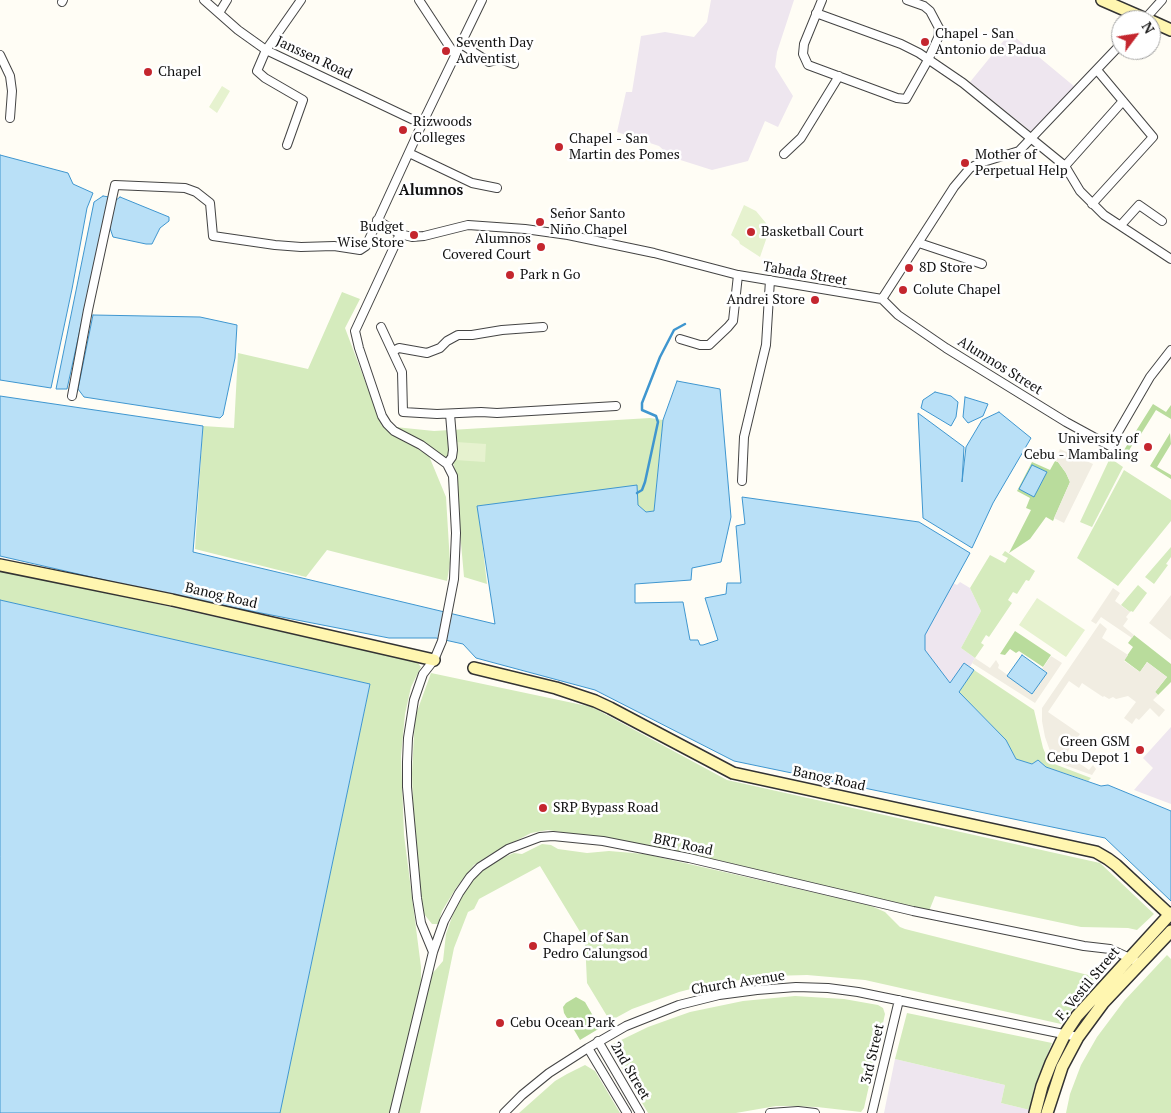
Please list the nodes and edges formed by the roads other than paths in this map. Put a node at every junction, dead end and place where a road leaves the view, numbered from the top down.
1 (204, 0) edge
2 (227, 0) edge
3 (301, 0) edge
4 (419, 0) edge
5 (482, 0) edge
6 (822, 0) edge
7 (907, 0) edge
8 (1102, 0) edge
9 (1124, 10) edge
10 (219, 13) junction
11 (816, 13) junction
12 (461, 44) junction
13 (266, 50) junction
14 (0, 55) edge
15 (455, 55) junction
16 (1111, 55) edge
17 (928, 60) junction
18 (514, 64) dead end
19 (1097, 70) junction
20 (838, 76) junction
21 (1124, 102) junction
22 (10, 118) dead end
23 (422, 124) junction
24 (1033, 138) junction
25 (287, 145) dead end
26 (409, 153) junction
27 (784, 154) dead end
28 (1065, 166) junction
29 (497, 188) dead end
30 (1092, 204) junction
31 (377, 220) junction
32 (1162, 221) dead end
33 (1121, 225) junction
34 (400, 234) junction
35 (919, 243) junction
36 (1171, 259) edge
37 (982, 264) dead end
38 (738, 275) junction
39 (770, 280) junction
40 (882, 299) junction
41 (381, 327) dead end
42 (543, 327) dead end
43 (680, 339) dead end
44 (1171, 350) edge
45 (392, 351) junction
46 (72, 396) dead end
47 (616, 406) dead end
48 (450, 414) junction
49 (447, 464) junction
50 (742, 481) dead end
51 (0, 565) edge
52 (434, 660) junction
53 (474, 668) dead end
54 (1170, 914) edge
55 (1171, 931) edge
56 (433, 952) junction
57 (1135, 960) junction
58 (899, 1000) junction
59 (1065, 1034) junction
60 (1078, 1037) junction
61 (598, 1041) junction
62 (588, 1048) junction
63 (394, 1113) edge
64 (504, 1113) edge
65 (627, 1113) edge
66 (640, 1113) edge
67 (770, 1113) edge
68 (815, 1113) edge
69 (872, 1113) edge
70 (1034, 1113) edge
71 (1047, 1113) edge

1 - 10 street, Janssen Road
2 - 10 street
3 - 13 street
4 - 15 street
5 - 12 street
6 - 11 street
7 - 17 street
8 - 9 street
10 - 13 street, Janssen Road
11 - 17 street
11 - 20 street
12 - 15 street
12 - 18 street
13 - 23 street, Janssen Road
13 - 25 street
14 - 22 street
15 - 23 street
16 - 19 street
17 - 20 street
17 - 24 street
19 - 21 street
19 - 24 street
20 - 27 street
21 - 28 street
21 - 30 street
23 - 26 street
24 - 28 street
24 - 35 street
26 - 29 street
26 - 31 street
28 - 30 street
30 - 33 street
31 - 34 street, Tabada Street
31 - 46 street
32 - 33 street
33 - 36 street
34 - 38 street, Tabada Street
34 - 49 street
35 - 37 street
35 - 40 street
38 - 39 street, Tabada Street
38 - 43 street
39 - 40 street, Tabada Street
39 - 50 street
40 - 44 street, Alumnos Street
41 - 45 street
42 - 45 street
45 - 48 street
47 - 48 street
48 - 49 street
49 - 52 street
51 - 52 street, Banog Road
52 - 56 street
53 - 54 street, Banog Road
54 - 57 street, F. Vestil Street
55 - 57 street, F. Vestil Street
56 - 57 street, BRT Road
56 - 63 street, BRT Road
57 - 59 street, F. Vestil Street
57 - 60 street, F. Vestil Street
58 - 59 street, Church Avenue
58 - 61 street, Church Avenue
58 - 69 street, 3rd Street
59 - 60 street, Church Avenue
59 - 70 street, F. Vestil Street
60 - 71 street, F. Vestil Street
61 - 62 street, Church Avenue
61 - 66 street, 2nd Street
62 - 64 street, Church Avenue
62 - 65 street, 2nd Street
67 - 68 street

